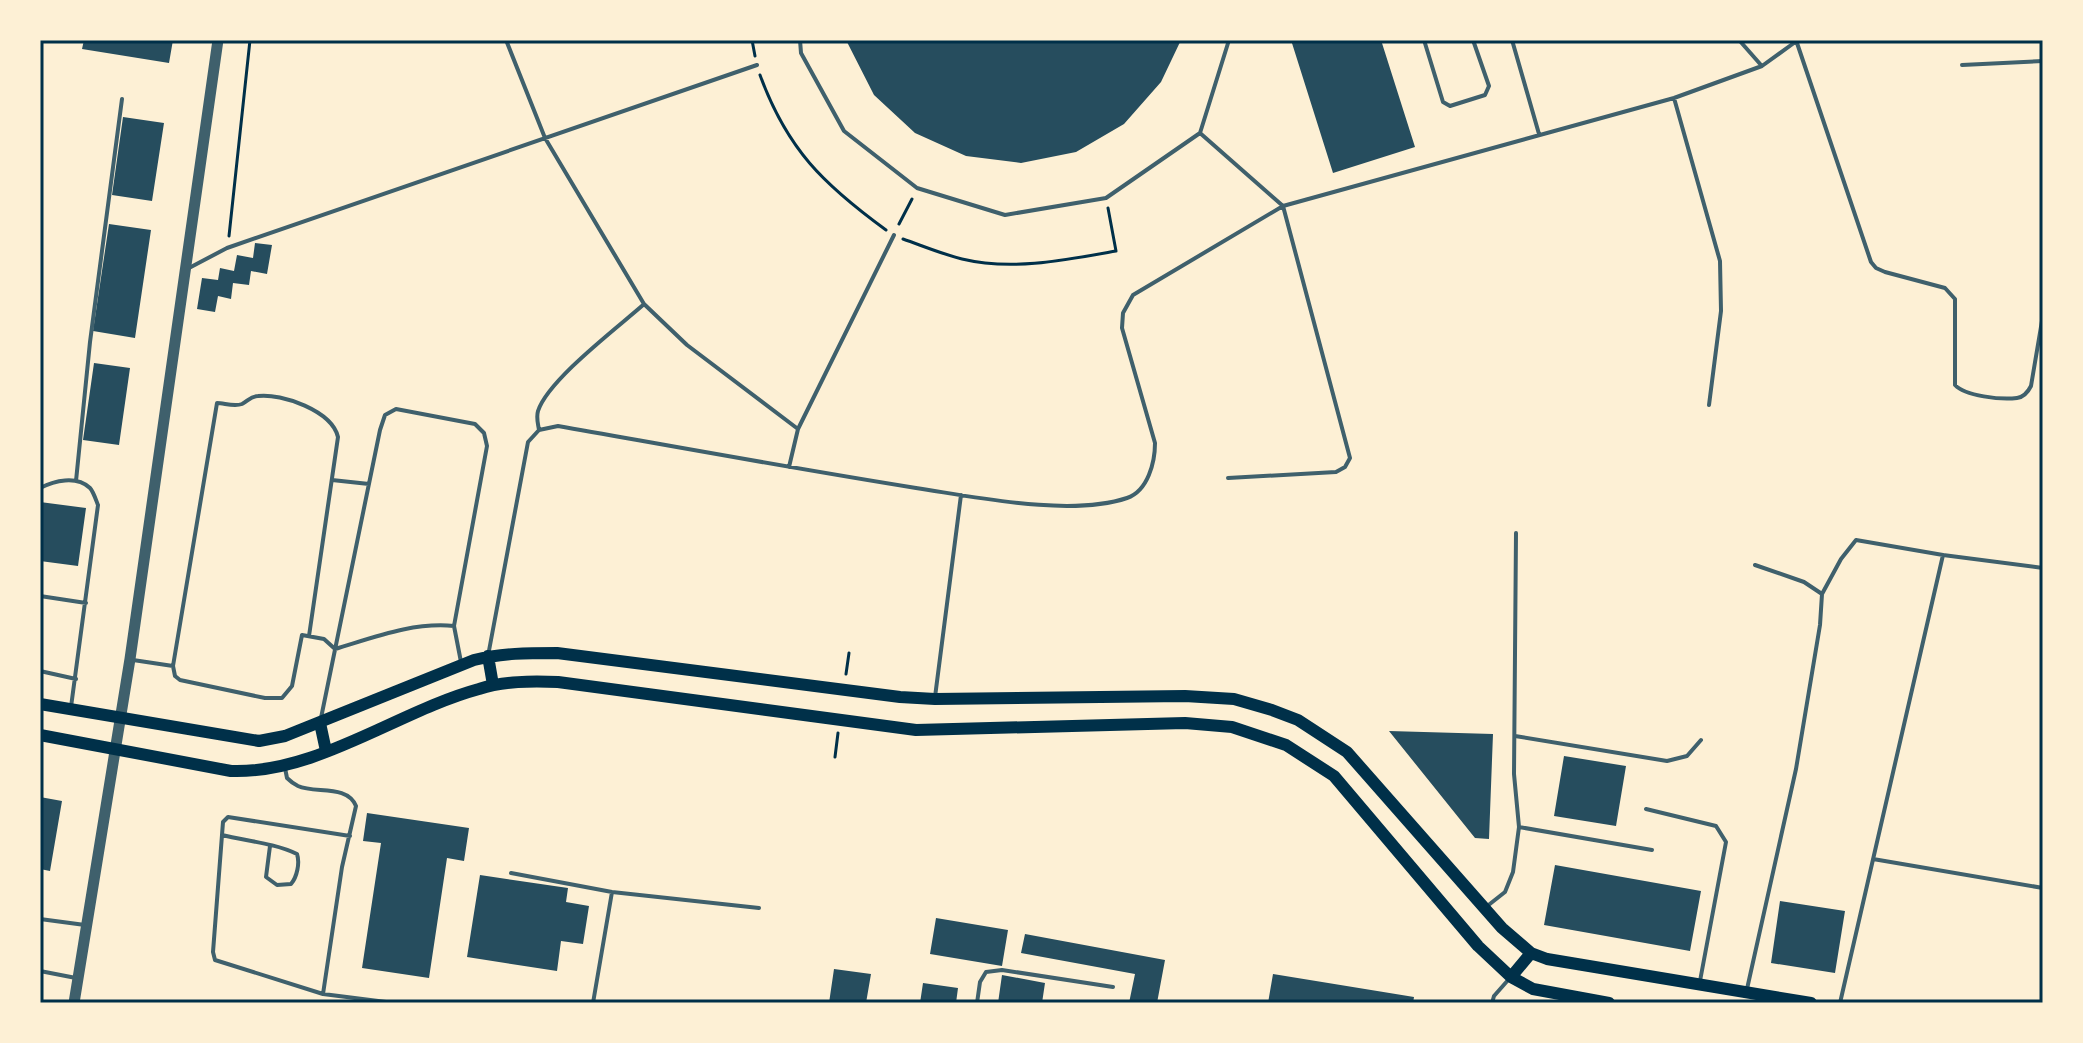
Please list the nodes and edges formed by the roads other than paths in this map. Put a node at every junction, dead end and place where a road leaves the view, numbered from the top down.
1 (218, 40) edge
2 (506, 40) edge
3 (800, 40) edge
4 (1229, 40) edge
5 (1424, 40) edge
6 (1473, 40) edge
7 (1512, 40) edge
8 (1739, 40) edge
9 (1797, 40) edge
10 (2043, 61) edge
11 (757, 65) road end
12 (1962, 65) dead end
13 (1762, 66) junction
14 (1674, 98) junction
15 (122, 99) dead end
16 (1200, 133) junction
17 (1539, 134) junction
18 (545, 138) junction
19 (1283, 206) junction
20 (894, 235) road end
21 (184, 271) junction
22 (644, 304) junction
23 (2043, 315) edge
24 (1709, 405) dead end
25 (798, 429) junction
26 (539, 430) junction
27 (789, 467) junction
28 (1228, 478) dead end
29 (332, 480) junction
30 (76, 481) junction
31 (369, 484) junction
32 (40, 488) edge
33 (961, 495) junction
34 (1516, 533) dead end
35 (1943, 555) junction
36 (1755, 565) dead end
37 (2043, 568) edge
38 (1822, 594) junction
39 (40, 596) edge
40 (86, 603) junction
41 (454, 626) junction
42 (309, 636) junction
43 (335, 649) junction
44 (488, 656) junction
45 (130, 659) junction
46 (461, 664) junction
47 (173, 666) junction
48 (40, 671) edge
49 (76, 679) junction
50 (493, 685) junction
51 (935, 699) junction
52 (40, 704) edge
53 (71, 709) junction
54 (121, 718) junction
55 (320, 723) junction
56 (40, 735) edge
57 (1515, 736) junction
58 (1701, 740) dead end
59 (116, 749) junction
60 (326, 751) junction
61 (284, 765) junction
62 (1646, 809) dead end
63 (1519, 827) junction
64 (222, 835) junction
65 (350, 836) junction
66 (270, 846) junction
67 (1652, 850) dead end
68 (1873, 859) junction
69 (511, 873) dead end
70 (2043, 888) edge
71 (612, 892) junction
72 (759, 908) dead end
73 (1485, 908) junction
74 (40, 919) edge
75 (88, 925) junction
76 (1531, 953) junction
77 (40, 971) edge
78 (1511, 977) junction
79 (78, 979) junction
80 (1700, 983) junction
81 (1113, 987) dead end
82 (1746, 991) junction
83 (323, 994) junction
84 (74, 1003) edge
85 (394, 1003) edge
86 (593, 1003) edge
87 (977, 1003) edge
88 (1492, 1003) edge
89 (1609, 1003) edge
90 (1811, 1003) edge
91 (1840, 1003) edge

1 - 21 street
2 - 18 lane
3 - 16 lane
4 - 16 lane
5 - 6 lane
7 - 17 lane
8 - 13 lane
9 - 13 lane
9 - 23 lane
10 - 12 lane
11 - 18 lane
13 - 14 lane
14 - 17 lane
14 - 24 lane
15 - 30 lane
16 - 19 lane
17 - 19 lane
18 - 21 lane
18 - 22 lane
19 - 28 lane
19 - 33 lane
20 - 25 lane
21 - 45 street
22 - 25 lane
22 - 26 lane
25 - 27 lane
26 - 27 lane
26 - 44 lane
27 - 33 lane
29 - 31 lane
29 - 42 lane
29 - 47 lane
30 - 32 lane
30 - 40 lane
31 - 41 lane
31 - 43 lane
33 - 51 lane
34 - 57 lane
35 - 37 lane
35 - 38 lane
35 - 68 lane
36 - 38 lane
38 - 82 lane
39 - 40 lane
40 - 49 lane
41 - 43 lane
41 - 46 lane
42 - 43 lane
42 - 47 lane
43 - 55 lane
44 - 46 main road
44 - 50 main road
44 - 51 main road
45 - 47 lane
45 - 54 street
46 - 55 main road
48 - 49 lane
49 - 53 lane
50 - 60 main road
50 - 78 main road
51 - 73 main road
52 - 53 main road
53 - 54 main road
54 - 55 main road
54 - 59 street
55 - 60 main road
56 - 59 main road
57 - 58 lane
57 - 63 lane
59 - 61 main road
59 - 75 street
60 - 61 main road
61 - 65 lane
62 - 80 lane
63 - 67 lane
63 - 73 lane
64 - 65 lane
64 - 66 lane
64 - 83 lane
65 - 83 lane
66 - 66 lane
68 - 70 lane
68 - 91 lane
69 - 71 lane
71 - 72 lane
71 - 86 lane
73 - 76 main road
74 - 75 lane
75 - 79 street
76 - 78 main road
76 - 80 main road
77 - 79 lane
78 - 88 lane
78 - 89 main road
79 - 84 street
80 - 82 main road
81 - 87 lane
82 - 90 main road
83 - 85 lane

